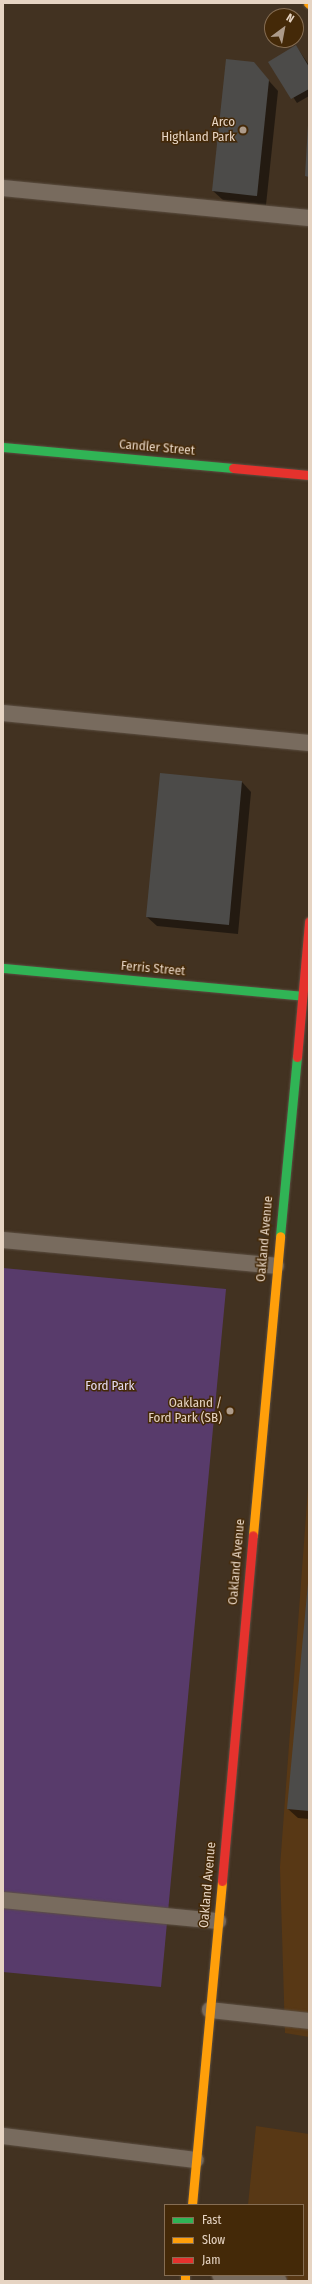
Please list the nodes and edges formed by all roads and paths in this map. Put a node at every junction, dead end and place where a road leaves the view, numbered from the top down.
1 (3, 188) edge
2 (309, 218) edge
3 (3, 447) edge
4 (309, 475) edge
5 (3, 713) edge
6 (309, 743) edge
7 (309, 922) edge
8 (3, 968) edge
9 (302, 996) junction
10 (3, 1240) edge
11 (276, 1266) junction
12 (3, 1900) edge
13 (218, 1920) junction
14 (210, 2010) junction
15 (309, 2021) edge
16 (3, 2136) edge
17 (196, 2160) junction
18 (192, 2204) edge
19 (230, 2276) edge
20 (279, 2281) edge

1 - 2 lane
3 - 4 street, Candler Street
5 - 6 lane
7 - 9 street, Oakland Avenue
8 - 9 street, Ferris Street
9 - 11 street, Oakland Avenue
10 - 11 lane
11 - 13 street, Oakland Avenue
12 - 13 lane
13 - 14 street, Oakland Avenue
14 - 15 lane
14 - 17 street, Oakland Avenue
16 - 17 lane
17 - 18 street, Oakland Avenue
19 - 20 lane

